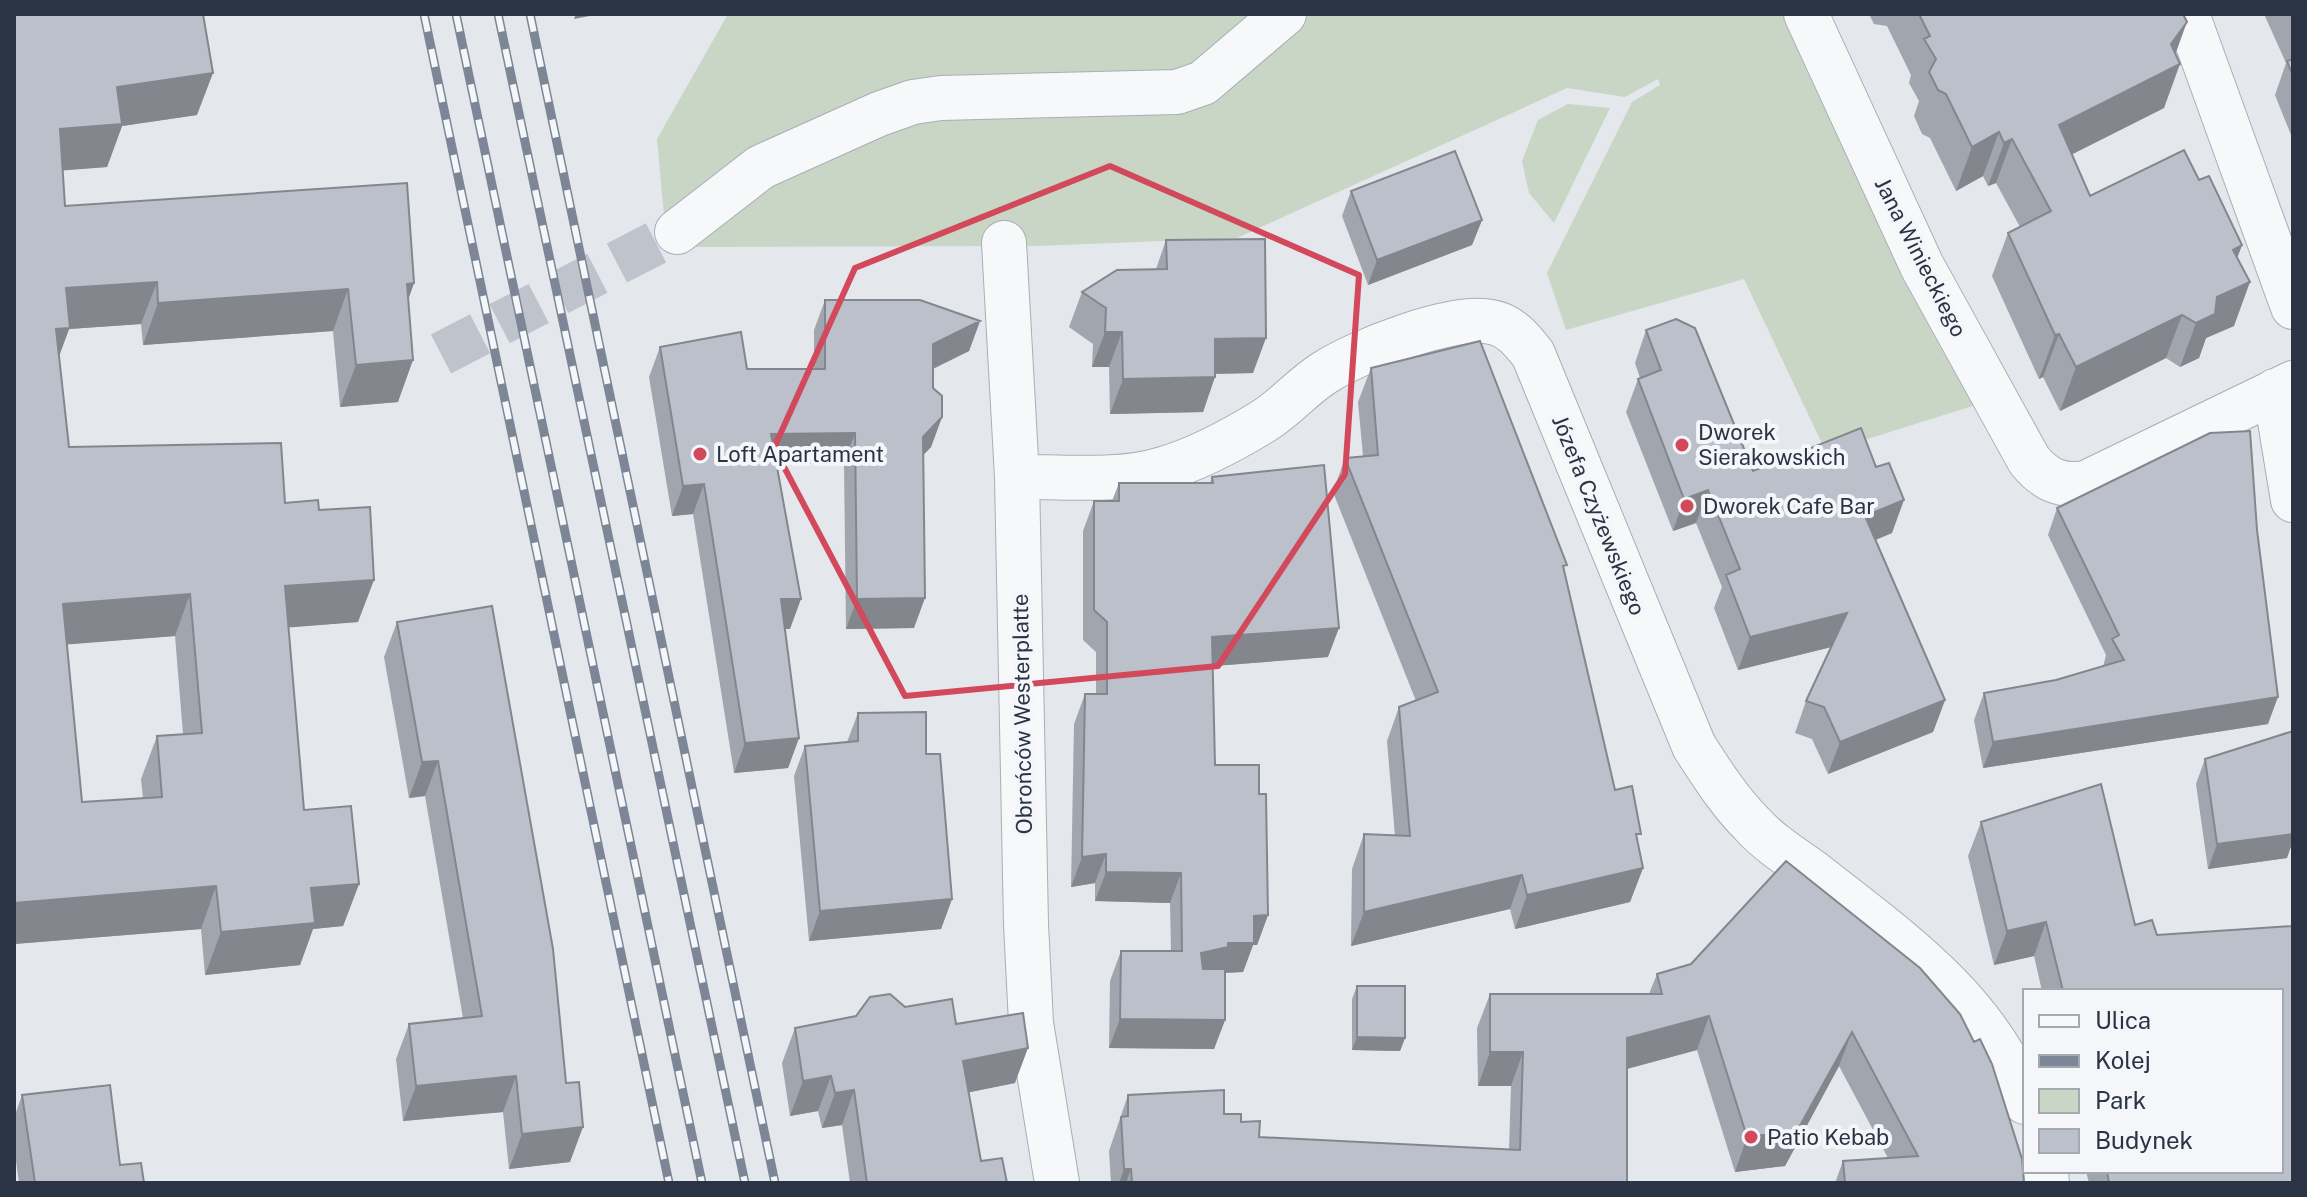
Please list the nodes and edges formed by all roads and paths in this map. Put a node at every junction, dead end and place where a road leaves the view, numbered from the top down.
1 (1284, 14) edge
2 (1806, 14) edge
3 (2187, 14) edge
4 (677, 232) tunnel mouth
5 (1004, 243) dead end
6 (2293, 307) edge
7 (2284, 387) edge
8 (1017, 477) junction
9 (2293, 500) edge
10 (2023, 1096) edge
11 (1057, 1183) edge

1 - 4 street
2 - 7 street, Jana Winieckiego
3 - 6 street
5 - 8 street, Obrońców Westerplatte
7 - 9 street
8 - 10 street, Józefa Czyżewskiego
8 - 11 street, Obrońców Westerplatte

